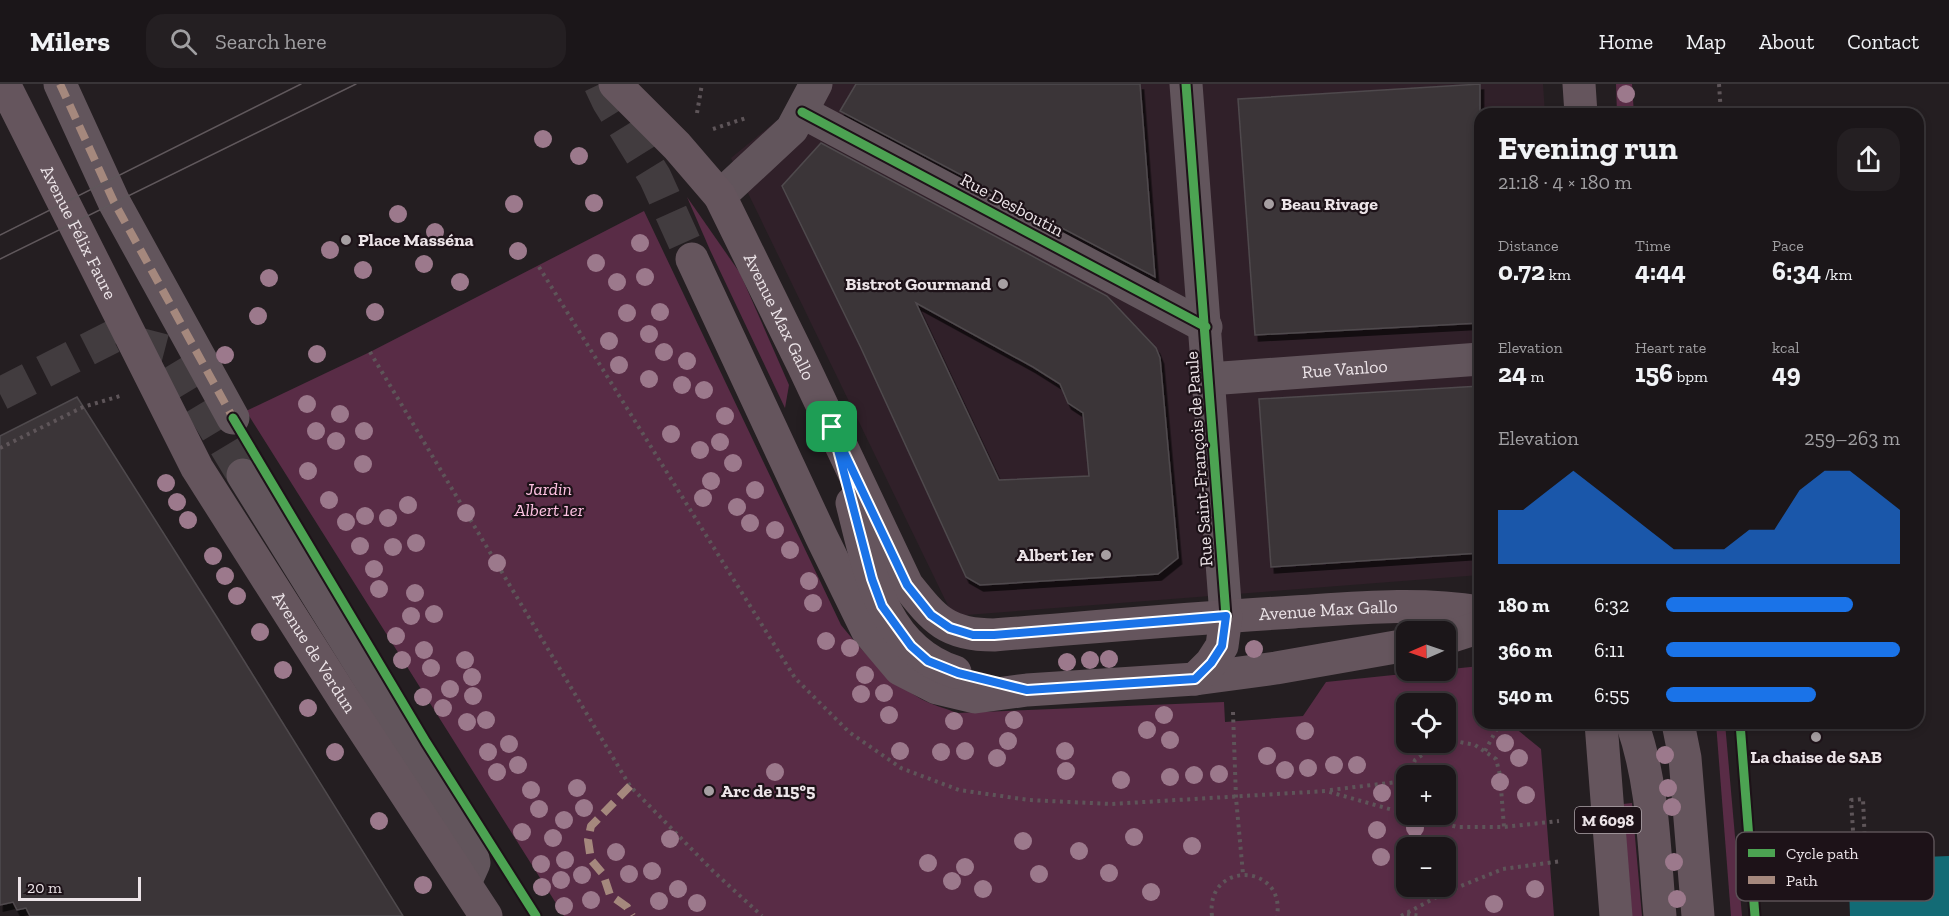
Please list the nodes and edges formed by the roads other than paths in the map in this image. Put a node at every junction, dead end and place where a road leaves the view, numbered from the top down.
1 (4, 84) edge
2 (60, 84) edge
3 (615, 84) edge
4 (1186, 84) edge
5 (1579, 84) edge
6 (809, 98) edge
7 (1581, 108) edge
8 (720, 196) junction
9 (692, 259) tunnel mouth
10 (1206, 327) junction
11 (1474, 359) edge
12 (1209, 379) junction
13 (137, 389) joint
14 (232, 418) dead end
15 (832, 427) junction
16 (243, 475) tunnel mouth
17 (1474, 611) edge
18 (1226, 616) junction
19 (1474, 629) edge
20 (1456, 635) edge
21 (1396, 647) edge
22 (1195, 679) junction
23 (1027, 690) junction
24 (1601, 729) edge
25 (1634, 729) edge
26 (1679, 729) edge
27 (1703, 729) edge
28 (1692, 839) junction
29 (465, 883) junction
30 (486, 916) edge
31 (1616, 916) edge
32 (1660, 916) edge
33 (1698, 916) edge

1 - 13 main road, Avenue Félix Faure
2 - 14 street
3 - 8 main road, Avenue Max Gallo
4 - 10 street, Rue Saint-François de Paule
5 - 7 main road
6 - 8 street
6 - 10 street, Rue Desboutin
8 - 15 main road, Avenue Max Gallo
9 - 23 main road
10 - 12 street, Rue Saint-François de Paule
11 - 12 street, Rue Vanloo
12 - 18 street, Rue Saint-François de Paule
13 - 29 main road, Avenue de Verdun
15 - 18 main road, Avenue Max Gallo
15 - 23 main road
16 - 29 street
17 - 18 main road, Avenue Max Gallo
18 - 22 main road
19 - 20 main road
21 - 22 main road
22 - 23 main road
24 - 31 main road, M 6098
25 - 32 main road
26 - 28 main road
27 - 28 main road
28 - 33 main road
29 - 30 main road, Avenue de Verdun

